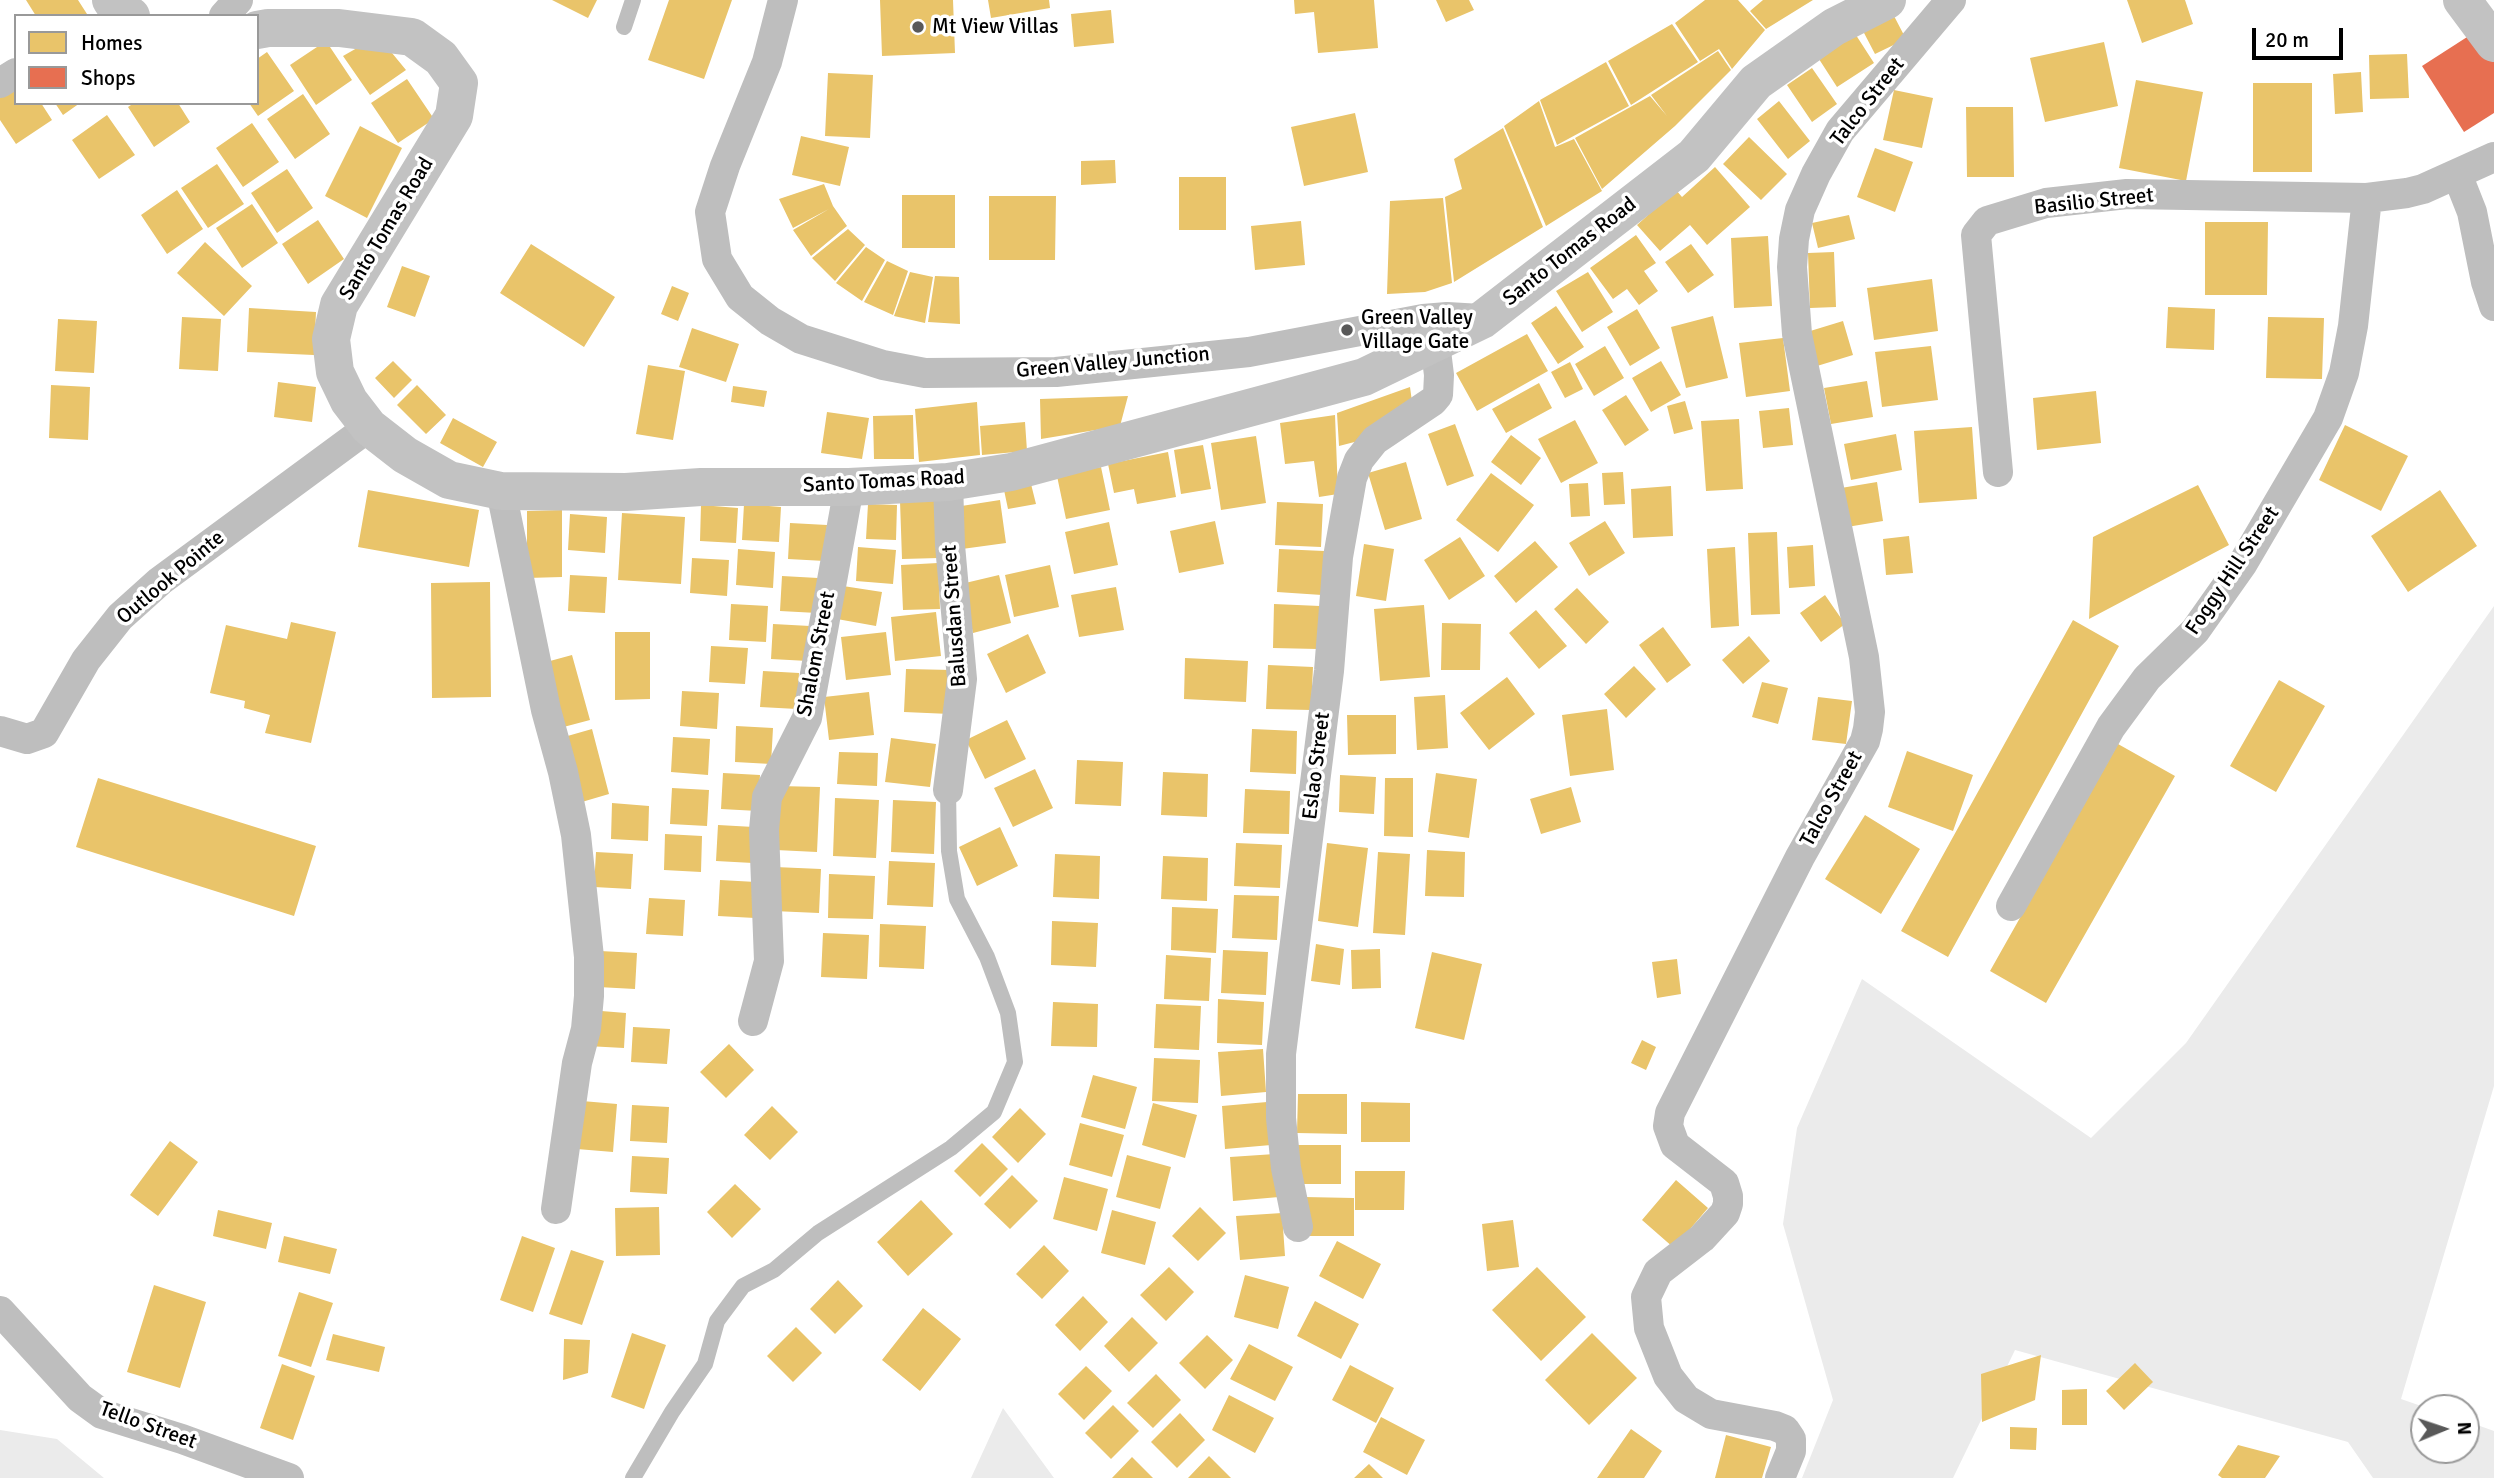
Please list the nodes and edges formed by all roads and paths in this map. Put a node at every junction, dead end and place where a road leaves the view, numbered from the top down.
1 (238, 0) edge
2 (634, 0) edge
3 (783, 0) edge
4 (1887, 0) edge
5 (1951, 0) edge
6 (2462, 0) edge
7 (226, 14) edge
8 (624, 27) dead end
9 (259, 29) edge
10 (2494, 43) edge
11 (2494, 157) edge
12 (2457, 174) junction
13 (2367, 198) junction
14 (2494, 306) edge
15 (1482, 320) junction
16 (1435, 343) junction
17 (369, 427) junction
18 (1998, 472) dead end
19 (948, 482) junction
20 (849, 487) junction
21 (501, 492) junction
22 (0, 732) edge
23 (948, 790) joint
24 (2011, 906) dead end
25 (753, 1021) dead end
26 (556, 1209) dead end
27 (1298, 1227) dead end
28 (0, 1311) edge
29 (289, 1478) edge
30 (634, 1478) edge
31 (1780, 1478) edge

1 - 7 street
2 - 8 lane
3 - 15 street, Green Valley Junction
4 - 15 street, Santo Tomas Road
5 - 31 street, Talco Street
6 - 10 street
9 - 17 street, Santo Tomas Road
11 - 12 street, Basilio Street
12 - 13 street, Basilio Street
12 - 14 street
13 - 18 street, Basilio Street
13 - 24 street, Foggy Hill Street
15 - 16 street, Santo Tomas Road
16 - 19 street, Santo Tomas Road
16 - 27 street, Eslao Street
17 - 21 street, Santo Tomas Road
17 - 22 street, Outlook Pointe
19 - 20 street, Santo Tomas Road
19 - 23 street, Balusdan Street
20 - 21 street, Santo Tomas Road
20 - 25 street, Shalom Street
21 - 26 street
23 - 30 lane
28 - 29 street, Tello Street

